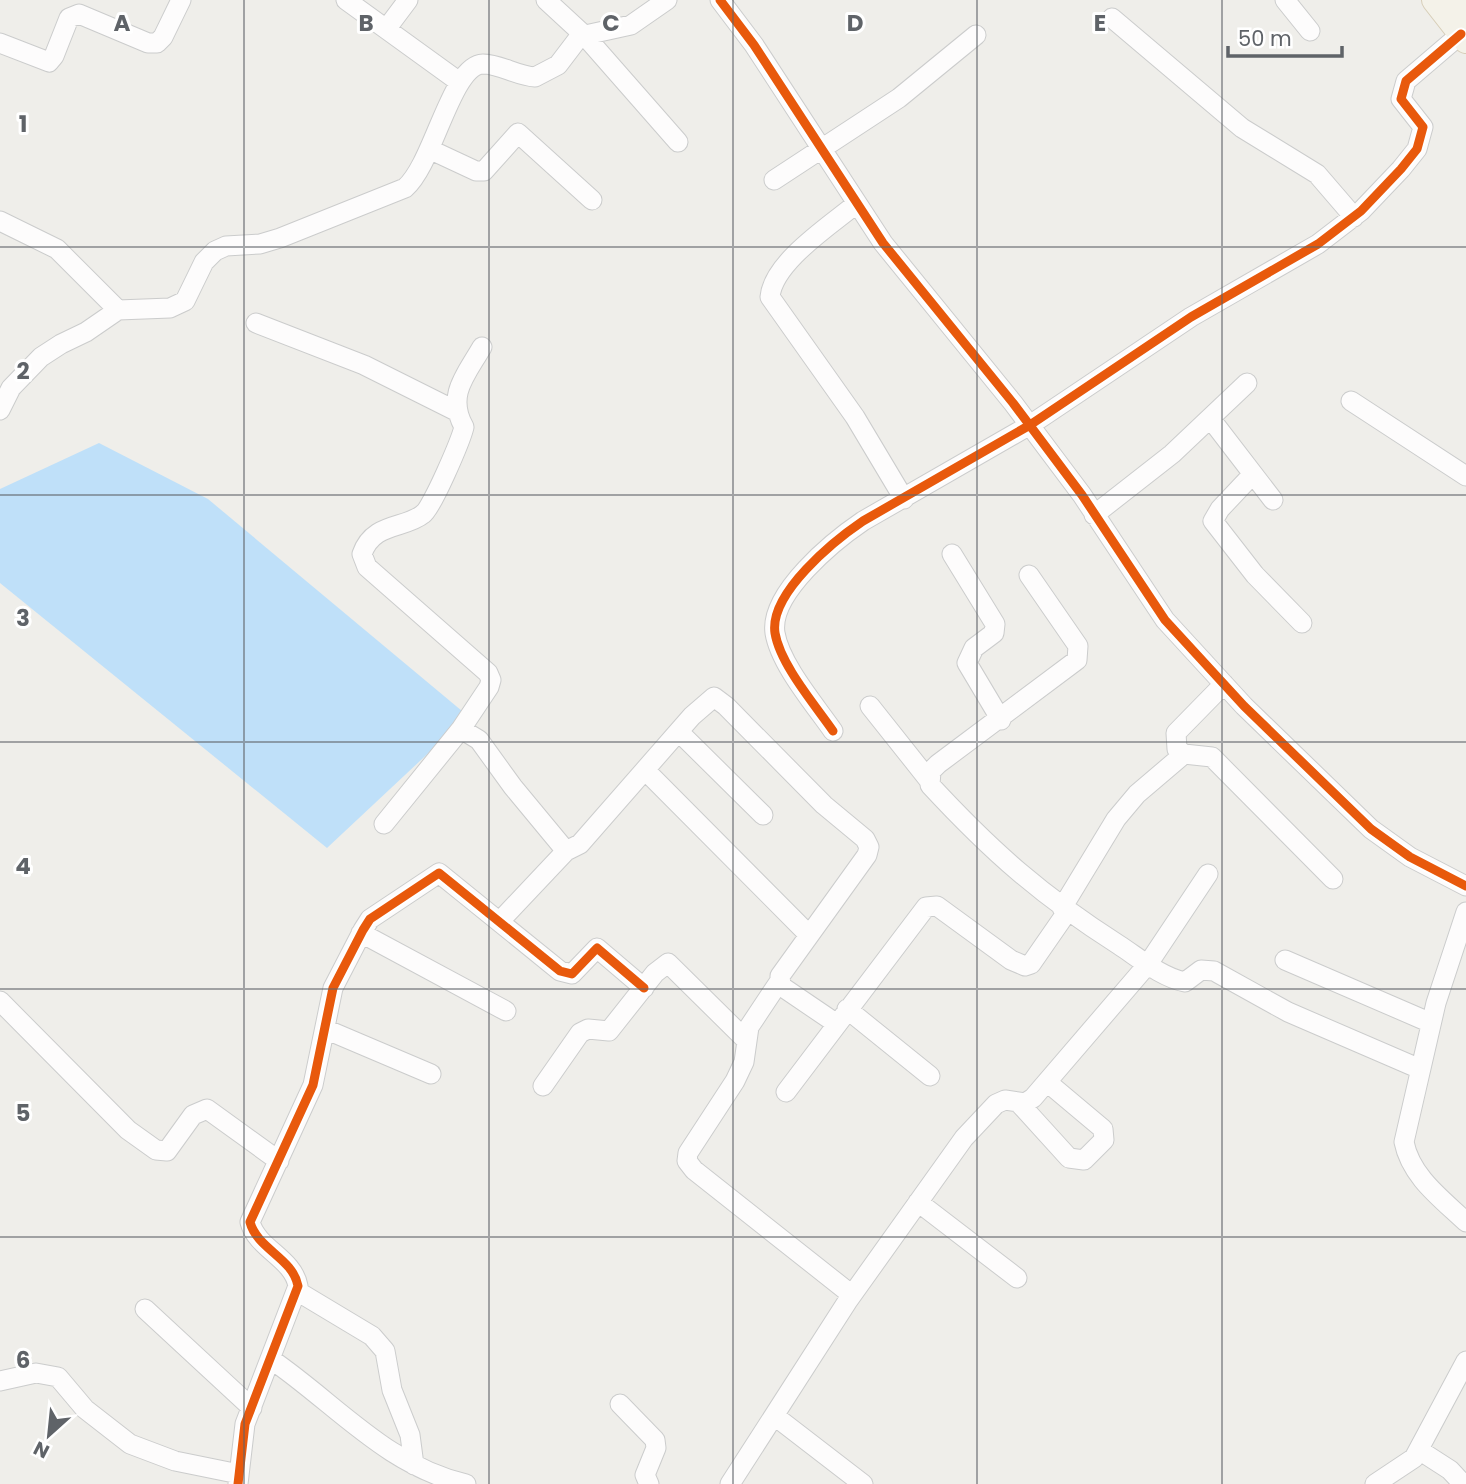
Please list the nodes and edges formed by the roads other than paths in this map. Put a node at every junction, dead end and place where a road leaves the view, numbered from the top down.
1 (181, 0) edge
2 (346, 0) edge
3 (408, 0) edge
4 (546, 0) edge
5 (667, 0) edge
6 (720, 0) edge
7 (1285, 0) edge
8 (1434, 0) edge
9 (1456, 0) edge
10 (67, 7) edge
11 (1112, 18) dead end
12 (387, 28) junction
13 (1464, 29) edge
14 (1310, 31) dead end
15 (976, 35) dead end
16 (585, 36) junction
17 (0, 43) edge
18 (458, 81) junction
19 (678, 142) dead end
20 (820, 149) junction
21 (431, 150) junction
22 (774, 180) dead end
23 (592, 200) dead end
24 (856, 204) junction
25 (1354, 217) junction
26 (0, 221) edge
27 (118, 310) junction
28 (256, 323) dead end
29 (482, 347) dead end
30 (1247, 383) dead end
31 (1352, 401) dead end
32 (0, 410) edge
33 (456, 411) junction
34 (1210, 418) junction
35 (1030, 425) junction
36 (1253, 474) junction
37 (1466, 477) edge
38 (904, 499) junction
39 (1273, 500) dead end
40 (1094, 515) junction
41 (952, 554) dead end
42 (1029, 575) dead end
43 (1302, 622) dead end
44 (1224, 684) junction
45 (870, 706) dead end
46 (1001, 720) junction
47 (461, 729) junction
48 (833, 731) dead end
49 (678, 732) junction
50 (1184, 754) junction
51 (645, 770) junction
52 (928, 779) junction
53 (762, 815) dead end
54 (384, 824) dead end
55 (566, 851) junction
56 (1209, 874) dead end
57 (1334, 879) dead end
58 (1466, 886) edge
59 (1065, 910) junction
60 (1466, 912) edge
61 (500, 921) junction
62 (361, 933) junction
63 (809, 935) junction
64 (1285, 960) dead end
65 (1148, 964) junction
66 (779, 982) junction
67 (644, 988) junction
68 (0, 1001) edge
69 (506, 1012) dead end
70 (842, 1016) junction
71 (1431, 1023) junction
72 (325, 1029) junction
73 (746, 1040) junction
74 (1420, 1069) junction
75 (431, 1074) dead end
76 (930, 1076) dead end
77 (1046, 1082) junction
78 (543, 1086) dead end
79 (786, 1092) dead end
80 (1019, 1103) junction
81 (279, 1161) junction
82 (918, 1202) junction
83 (1466, 1222) edge
84 (1017, 1278) dead end
85 (297, 1292) junction
86 (852, 1295) junction
87 (145, 1309) dead end
88 (272, 1360) junction
89 (1466, 1362) edge
90 (0, 1381) edge
91 (620, 1404) dead end
92 (252, 1408) junction
93 (776, 1417) junction
94 (1419, 1450) junction
95 (414, 1465) junction
96 (239, 1479) edge
97 (466, 1484) edge
98 (649, 1484) edge
99 (730, 1484) edge
100 (863, 1484) edge
101 (1375, 1484) edge
102 (1463, 1484) edge

1 - 10 street
2 - 12 street
3 - 12 street
4 - 16 street
5 - 16 street
6 - 20 street
7 - 14 street
8 - 13 main road
9 - 13 main road
10 - 17 street
11 - 25 street
12 - 18 street
13 - 25 street
15 - 20 street
16 - 18 street
16 - 19 street
18 - 21 street
20 - 22 street
20 - 24 street
21 - 23 street
21 - 27 street
24 - 35 street
24 - 38 street
25 - 35 street
26 - 27 street
27 - 32 street
28 - 33 street
29 - 33 street
30 - 34 street
31 - 37 street
33 - 47 street
34 - 36 street
34 - 40 street
35 - 38 street
35 - 40 street
36 - 39 street
36 - 43 street
38 - 48 street
40 - 44 street
41 - 46 street
42 - 46 street
44 - 50 street
44 - 58 street
45 - 52 street
46 - 52 street
47 - 54 street
47 - 55 street
49 - 51 street
49 - 53 street
49 - 63 street
50 - 57 street
50 - 59 street
51 - 55 street
51 - 63 street
52 - 59 street
55 - 61 street
56 - 65 street
59 - 65 street
59 - 70 street
60 - 71 street
61 - 62 street
61 - 67 street
62 - 69 street
62 - 72 street
63 - 66 street
64 - 71 street
65 - 74 street
65 - 77 street
66 - 70 street
66 - 73 street
67 - 73 street
67 - 78 street
68 - 81 street
70 - 76 street
70 - 79 street
71 - 74 street
72 - 75 street
72 - 81 street
73 - 86 street
74 - 83 street
77 - 80 street
77 - 80 street
80 - 82 street
81 - 85 street
82 - 84 street
82 - 86 street
85 - 88 street
85 - 95 street
86 - 93 street
87 - 92 street
88 - 92 street
88 - 95 street
89 - 94 street
90 - 96 street
91 - 98 street
92 - 96 street
93 - 99 street
93 - 100 street
94 - 101 street
94 - 102 street
95 - 97 street

